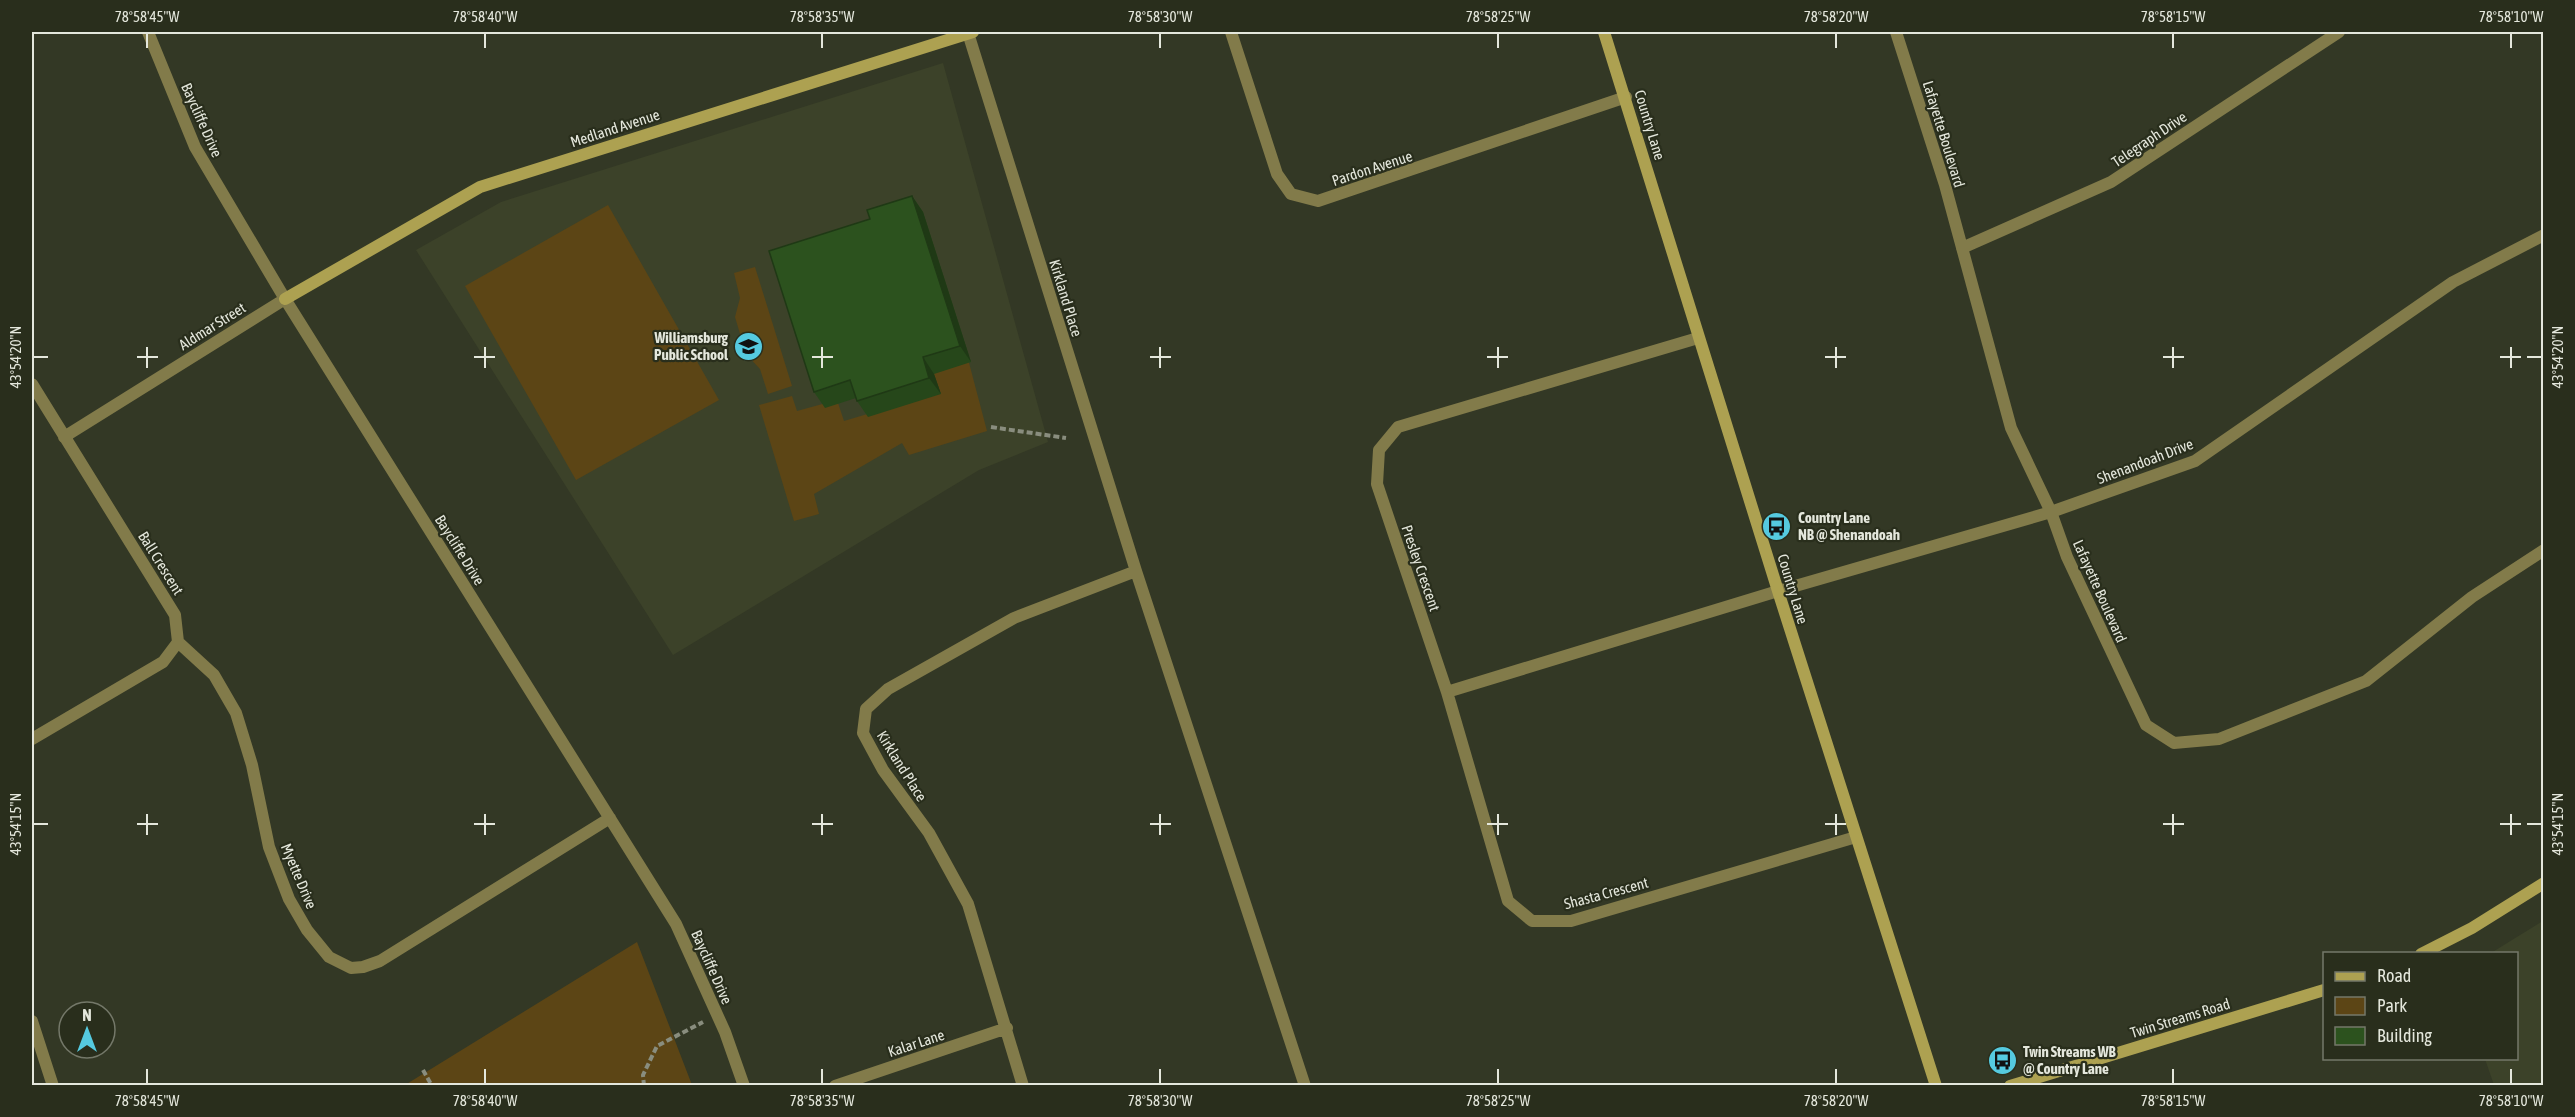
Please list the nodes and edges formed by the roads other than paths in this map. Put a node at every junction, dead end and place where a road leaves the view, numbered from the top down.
1 (148, 32) edge
2 (971, 32) edge
3 (1231, 32) edge
4 (1604, 32) edge
5 (1896, 32) edge
6 (2339, 32) edge
7 (1626, 97) junction
8 (2544, 235) edge
9 (1962, 248) junction
10 (285, 299) junction
11 (1698, 338) junction
12 (32, 384) edge
13 (64, 437) junction
14 (2051, 512) junction
15 (2544, 550) edge
16 (1136, 571) junction
17 (1778, 591) junction
18 (178, 642) junction
19 (1447, 692) junction
20 (32, 739) edge
21 (610, 818) junction
22 (1856, 837) junction
23 (2544, 883) edge
24 (2425, 952) edge
25 (2323, 991) edge
26 (32, 1021) edge
27 (1007, 1029) junction
28 (53, 1086) edge
29 (744, 1086) edge
30 (835, 1086) edge
31 (1023, 1086) edge
32 (1305, 1086) edge
33 (1936, 1086) edge
34 (2010, 1086) edge

1 - 10 street, Baycliffe Drive
2 - 10 street, Medland Avenue
2 - 16 street, Kirkland Place
3 - 7 street, Pardon Avenue
4 - 7 street, Country Lane
5 - 9 street, Lafayette Boulevard
6 - 9 street, Telegraph Drive
7 - 11 street, Country Lane
8 - 14 street, Shenandoah Drive
9 - 14 street, Lafayette Boulevard
10 - 13 street, Aldmar Street
10 - 21 street, Baycliffe Drive
11 - 17 street, Country Lane
11 - 19 street, Presley Crescent
12 - 13 street, Ball Crescent
13 - 18 street, Ball Crescent
14 - 15 street, Lafayette Boulevard
14 - 17 street, Shenandoah Drive
16 - 27 street, Kirkland Place
16 - 32 street, Kirkland Place
17 - 19 street
17 - 22 street, Country Lane
18 - 20 street
18 - 21 street, Myette Drive
19 - 22 street, Shasta Crescent
21 - 29 street, Baycliffe Drive
22 - 33 street, Country Lane
23 - 24 street
25 - 34 street, Twin Streams Road
26 - 28 street
27 - 30 street, Kalar Lane
27 - 31 street, Kirkland Place

